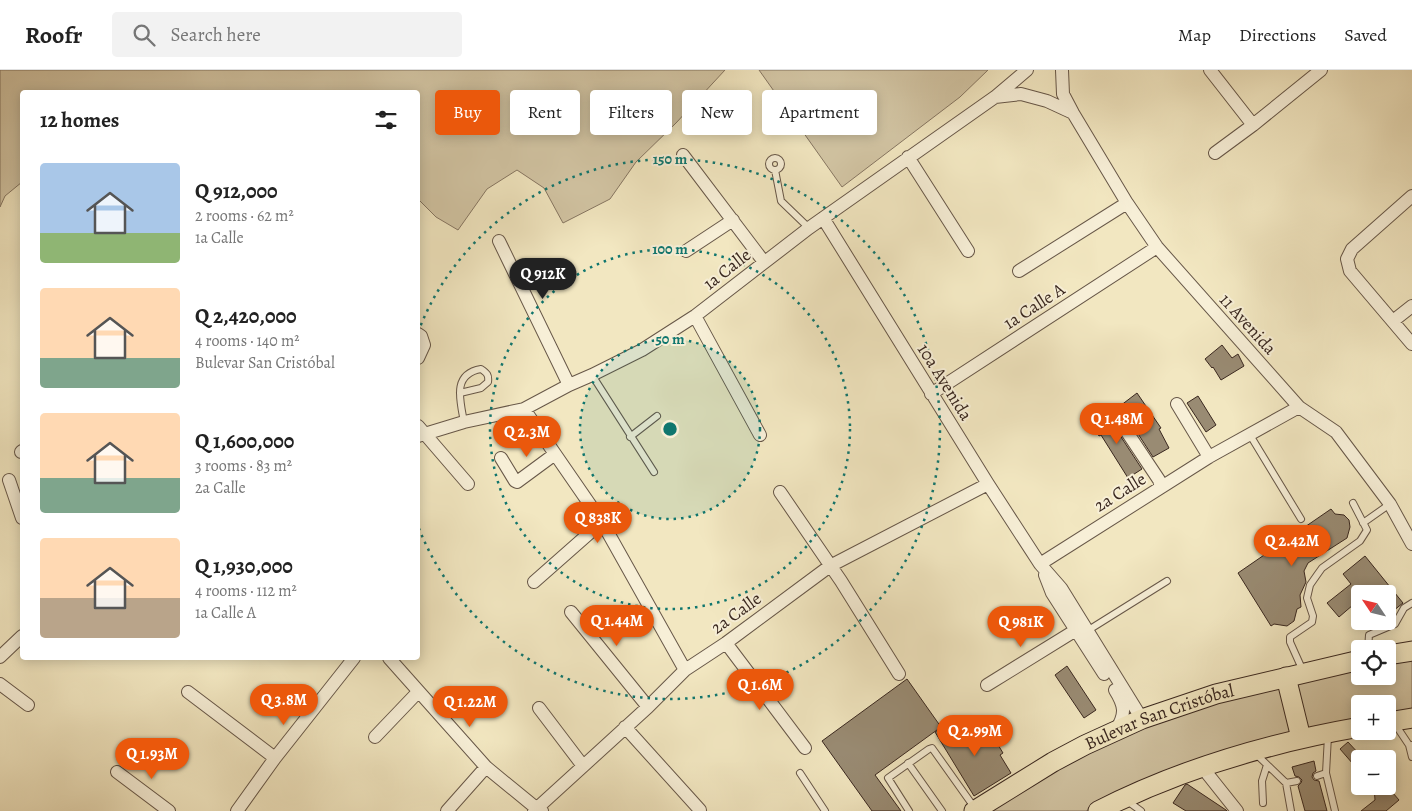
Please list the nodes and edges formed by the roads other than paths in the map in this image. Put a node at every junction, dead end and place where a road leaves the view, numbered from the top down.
1 (1027, 70) edge
2 (1062, 70) edge
3 (1210, 70) edge
4 (1321, 70) edge
5 (995, 97) junction
6 (1073, 113) junction
7 (1253, 125) junction
8 (1215, 153) dead end
9 (683, 155) dead end
10 (908, 157) junction
11 (775, 170) dead end
12 (1412, 196) edge
13 (1127, 203) junction
14 (823, 218) junction
15 (733, 220) junction
16 (809, 228) junction
17 (499, 241) dead end
18 (1156, 247) junction
19 (686, 251) dead end
20 (968, 251) dead end
21 (764, 262) junction
22 (1019, 271) dead end
23 (1412, 306) edge
24 (695, 316) junction
25 (1393, 321) junction
26 (420, 335) edge
27 (1412, 344) edge
28 (420, 354) edge
29 (592, 375) junction
30 (569, 385) junction
31 (460, 393) junction
32 (931, 394) junction
33 (1177, 404) dead end
34 (1299, 407) junction
35 (524, 409) junction
36 (1114, 411) dead end
37 (657, 416) dead end
38 (464, 422) junction
39 (420, 432) edge
40 (760, 435) dead end
41 (1250, 435) junction
42 (630, 437) junction
43 (555, 454) junction
44 (501, 458) dead end
45 (1209, 458) junction
46 (654, 472) dead end
47 (9, 480) dead end
48 (468, 484) dead end
49 (988, 484) junction
50 (1161, 487) junction
51 (780, 492) dead end
52 (1353, 503) dead end
53 (1390, 504) junction
54 (20, 512) edge
55 (1301, 519) dead end
56 (602, 522) junction
57 (1363, 523) junction
58 (1412, 544) edge
59 (1040, 564) junction
60 (830, 566) junction
61 (1167, 581) dead end
62 (534, 582) dead end
63 (1412, 602) edge
64 (571, 612) dead end
65 (1082, 630) junction
66 (20, 638) edge
67 (1369, 640) edge
68 (726, 643) junction
69 (1412, 651) edge
70 (1396, 654) edge
71 (0, 657) edge
72 (352, 660) edge
73 (391, 660) edge
74 (1351, 662) edge
75 (685, 670) junction
76 (899, 674) dead end
77 (1295, 675) junction
78 (0, 684) edge
79 (987, 686) dead end
80 (188, 692) dead end
81 (418, 692) junction
82 (28, 705) dead end
83 (648, 707) junction
84 (539, 708) dead end
85 (1412, 718) edge
86 (1142, 719) junction
87 (1396, 720) edge
88 (625, 727) junction
89 (1351, 728) edge
90 (1396, 728) edge
91 (1116, 730) junction
92 (1328, 732) junction
93 (375, 737) dead end
94 (1301, 738) junction
95 (1411, 745) edge
96 (805, 748) dead end
97 (1253, 751) junction
98 (1412, 757) edge
99 (275, 758) junction
100 (908, 763) junction
101 (1268, 765) junction
102 (583, 766) junction
103 (486, 767) junction
104 (1202, 767) junction
105 (118, 772) dead end
106 (800, 773) dead end
107 (1326, 773) junction
108 (1318, 776) dead end
109 (1297, 781) dead end
110 (1286, 783) junction
111 (1123, 798) junction
112 (1263, 803) dead end
113 (537, 810) edge
114 (700, 810) dead end
115 (975, 810) edge
116 (169, 811) edge
117 (237, 811) edge
118 (447, 811) edge
119 (825, 811) edge
120 (909, 811) edge
121 (942, 811) edge
122 (1098, 811) edge
123 (1141, 811) edge
124 (1238, 811) edge
125 (1291, 811) edge
126 (1335, 811) edge

1 - 5 street, 1a Calle
2 - 6 street, 11 Avenida
3 - 7 street
4 - 7 street
5 - 6 street
5 - 10 street, 1a Calle
6 - 13 street, 11 Avenida
7 - 8 street
9 - 15 street
10 - 14 street, 1a Calle
10 - 20 street
11 - 16 lane
12 - 25 street
13 - 18 street, 11 Avenida
13 - 22 street
14 - 16 street, 1a Calle
14 - 32 street, 10a Avenida
15 - 19 street
15 - 21 street
16 - 21 street, 1a Calle
17 - 30 street
18 - 32 street, 1a Calle A
18 - 34 street, 11 Avenida
21 - 24 street, 1a Calle
23 - 25 street
24 - 29 street, 1a Calle
24 - 40 street
25 - 27 street
26 - 28 street
29 - 30 street, 1a Calle
29 - 42 lane
30 - 35 street, 1a Calle
31 - 31 lane
31 - 38 lane
32 - 49 street, 10a Avenida
33 - 45 street
34 - 41 street, 2a Calle
34 - 53 street, 11 Avenida
35 - 38 street, 1a Calle
35 - 43 street
36 - 50 street
37 - 42 lane
38 - 39 street, 1a Calle
39 - 48 street
41 - 45 street, 2a Calle
41 - 55 lane
42 - 46 lane
43 - 44 street
43 - 56 street
45 - 50 street, 2a Calle
47 - 54 street
49 - 59 street, 10a Avenida
49 - 60 street, 2a Calle
50 - 59 street, 2a Calle
51 - 60 street
52 - 57 lane
53 - 57 lane
53 - 58 street, 11 Avenida
56 - 62 street
56 - 75 street
57 - 77 lane
59 - 65 street, 10a Avenida
60 - 68 street, 2a Calle
60 - 76 street
61 - 65 lane
63 - 67 lane
64 - 83 street
65 - 79 street
65 - 86 street, 10a Avenida
65 - 91 street, 10a Avenida
66 - 71 street
68 - 75 street, 2a Calle
68 - 96 street
69 - 70 main road
72 - 99 street
73 - 81 street
74 - 77 main road, Bulevar San Cristóbal
75 - 83 street, 2a Calle
77 - 86 main road, Bulevar San Cristóbal
77 - 94 main road
78 - 82 street
80 - 99 street
81 - 93 street
81 - 103 street
83 - 88 street, 2a Calle
84 - 102 street
85 - 87 main road
86 - 91 main road, Bulevar San Cristóbal
88 - 102 street, 2a Calle
88 - 114 street
89 - 92 main road
90 - 95 lane
91 - 115 main road, Bulevar San Cristóbal
92 - 94 main road
92 - 107 lane
94 - 97 main road
95 - 98 lane
97 - 101 lane
97 - 104 main road
99 - 117 street
100 - 115 lane
100 - 120 lane
100 - 121 lane
101 - 110 lane
101 - 112 lane
102 - 113 street, 2a Calle
103 - 113 street
103 - 118 street
104 - 111 main road
104 - 124 street
105 - 116 street
106 - 119 lane
107 - 108 lane
107 - 126 lane
109 - 110 lane
110 - 125 lane
111 - 122 main road
111 - 123 lane

